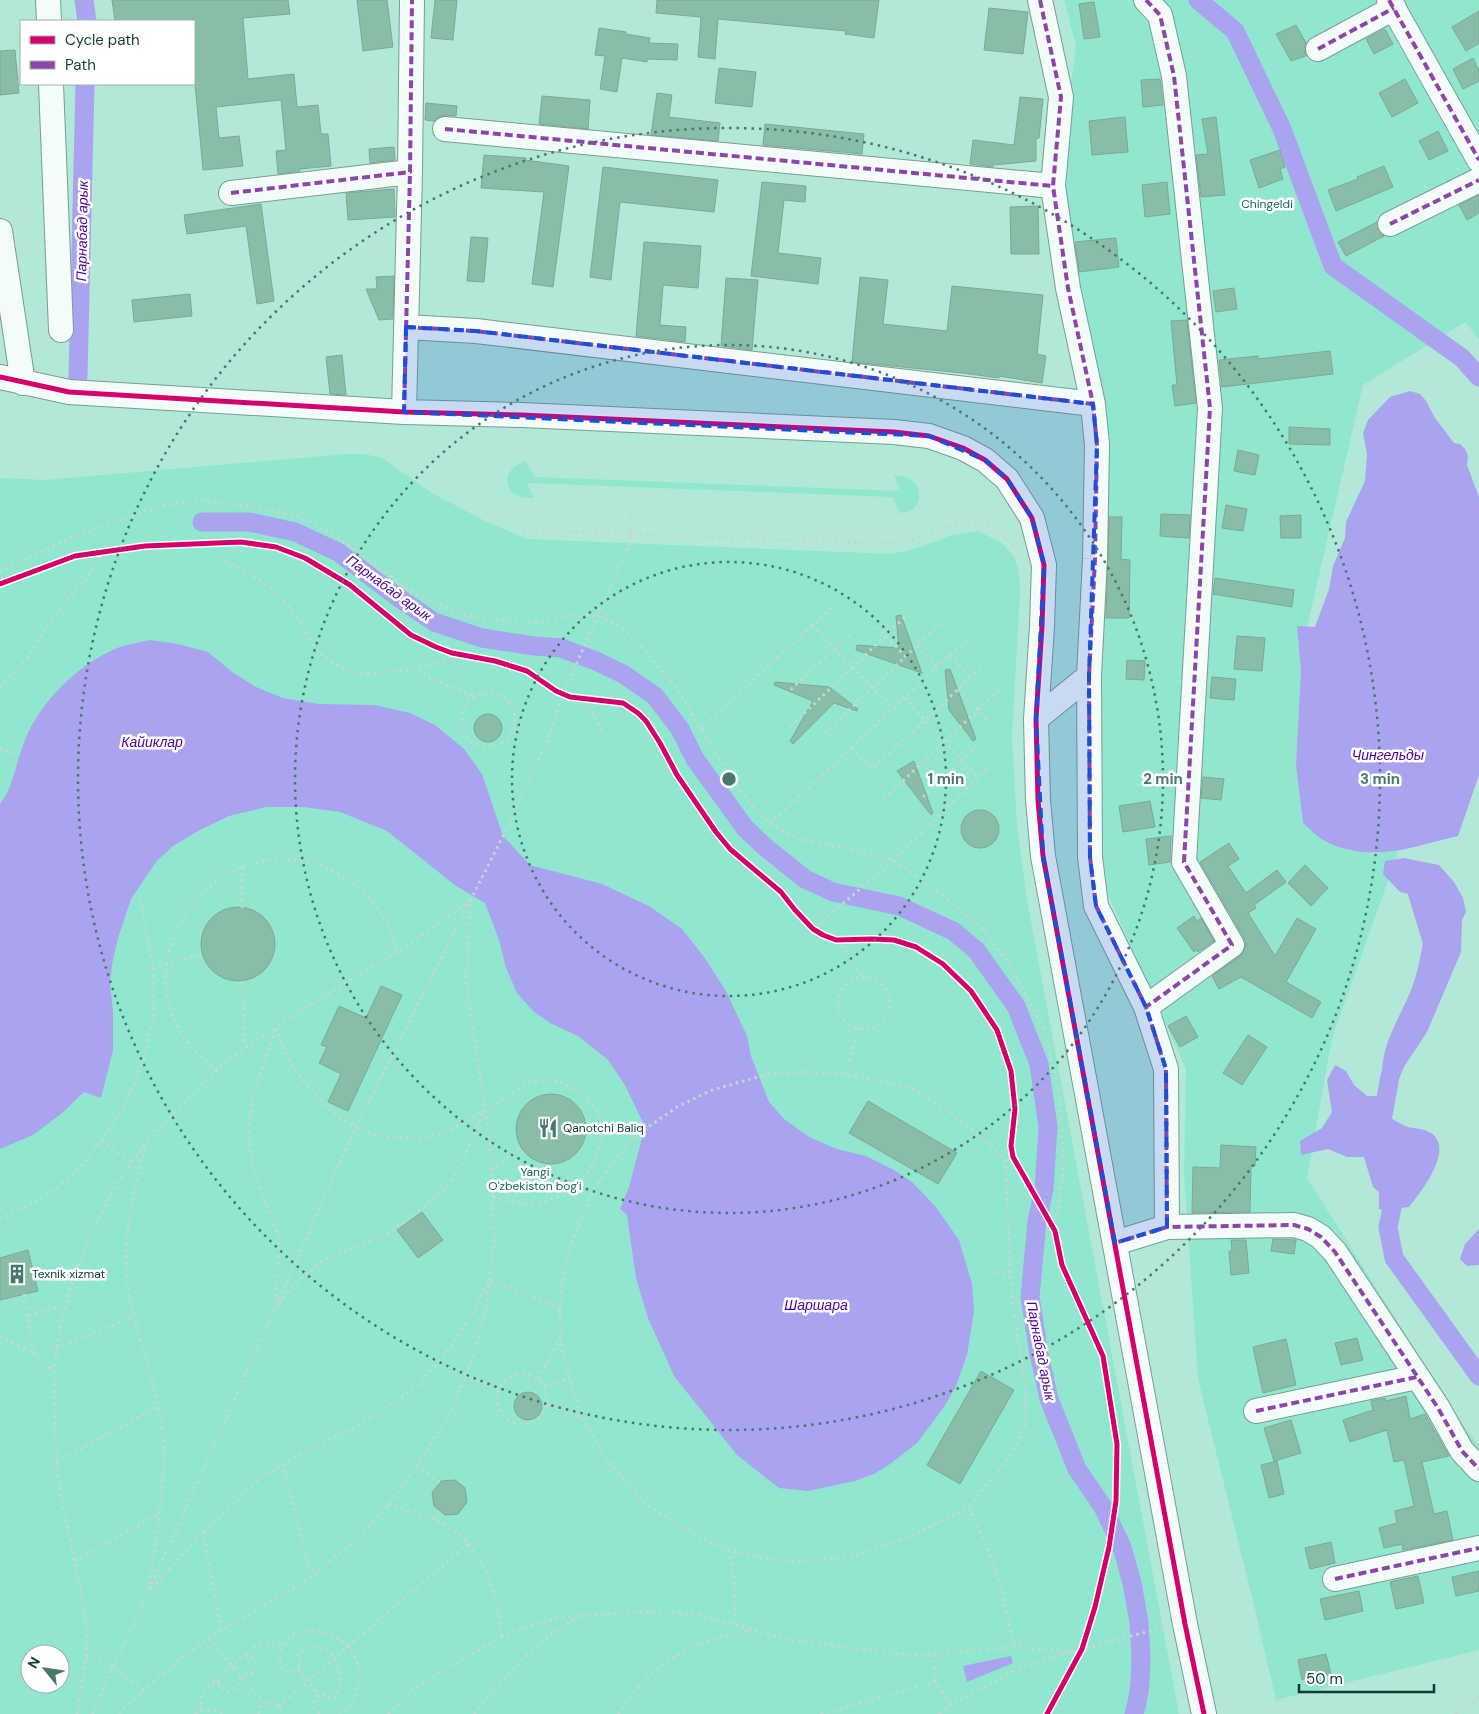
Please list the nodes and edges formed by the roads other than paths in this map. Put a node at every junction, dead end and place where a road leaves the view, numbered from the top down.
1 (48, 0) edge
2 (412, 0) edge
3 (1040, 0) edge
4 (1146, 0) edge
5 (1391, 4) edge
6 (49, 20) edge
7 (1318, 49) dead end
8 (51, 85) edge
9 (445, 129) dead end
10 (1479, 160) edge
11 (410, 172) junction
12 (1479, 180) edge
13 (1053, 186) junction
14 (231, 194) dead end
15 (1390, 224) dead end
16 (1, 240) edge
17 (406, 327) junction
18 (61, 330) dead end
19 (0, 377) edge
20 (23, 383) junction
21 (1092, 404) junction
22 (404, 412) junction
23 (1088, 676) junction
24 (1036, 719) junction
25 (1146, 1007) junction
26 (1167, 1227) junction
27 (1116, 1243) junction
28 (1417, 1376) junction
29 (1256, 1411) dead end
30 (1479, 1469) edge
31 (1479, 1548) edge
32 (1335, 1579) dead end
33 (1204, 1714) edge

1 - 6 street
2 - 11 street
3 - 13 street
4 - 25 street
5 - 7 street
5 - 10 street
8 - 18 street
9 - 13 street
11 - 14 street
11 - 17 street
12 - 15 street
13 - 21 street
16 - 20 street
17 - 21 street
17 - 22 street
19 - 20 street
20 - 22 street
21 - 23 street
22 - 24 street
23 - 24 street
23 - 25 street
24 - 27 street
25 - 26 street
26 - 27 street
26 - 28 street
27 - 33 street
28 - 29 street
28 - 30 street
31 - 32 street

